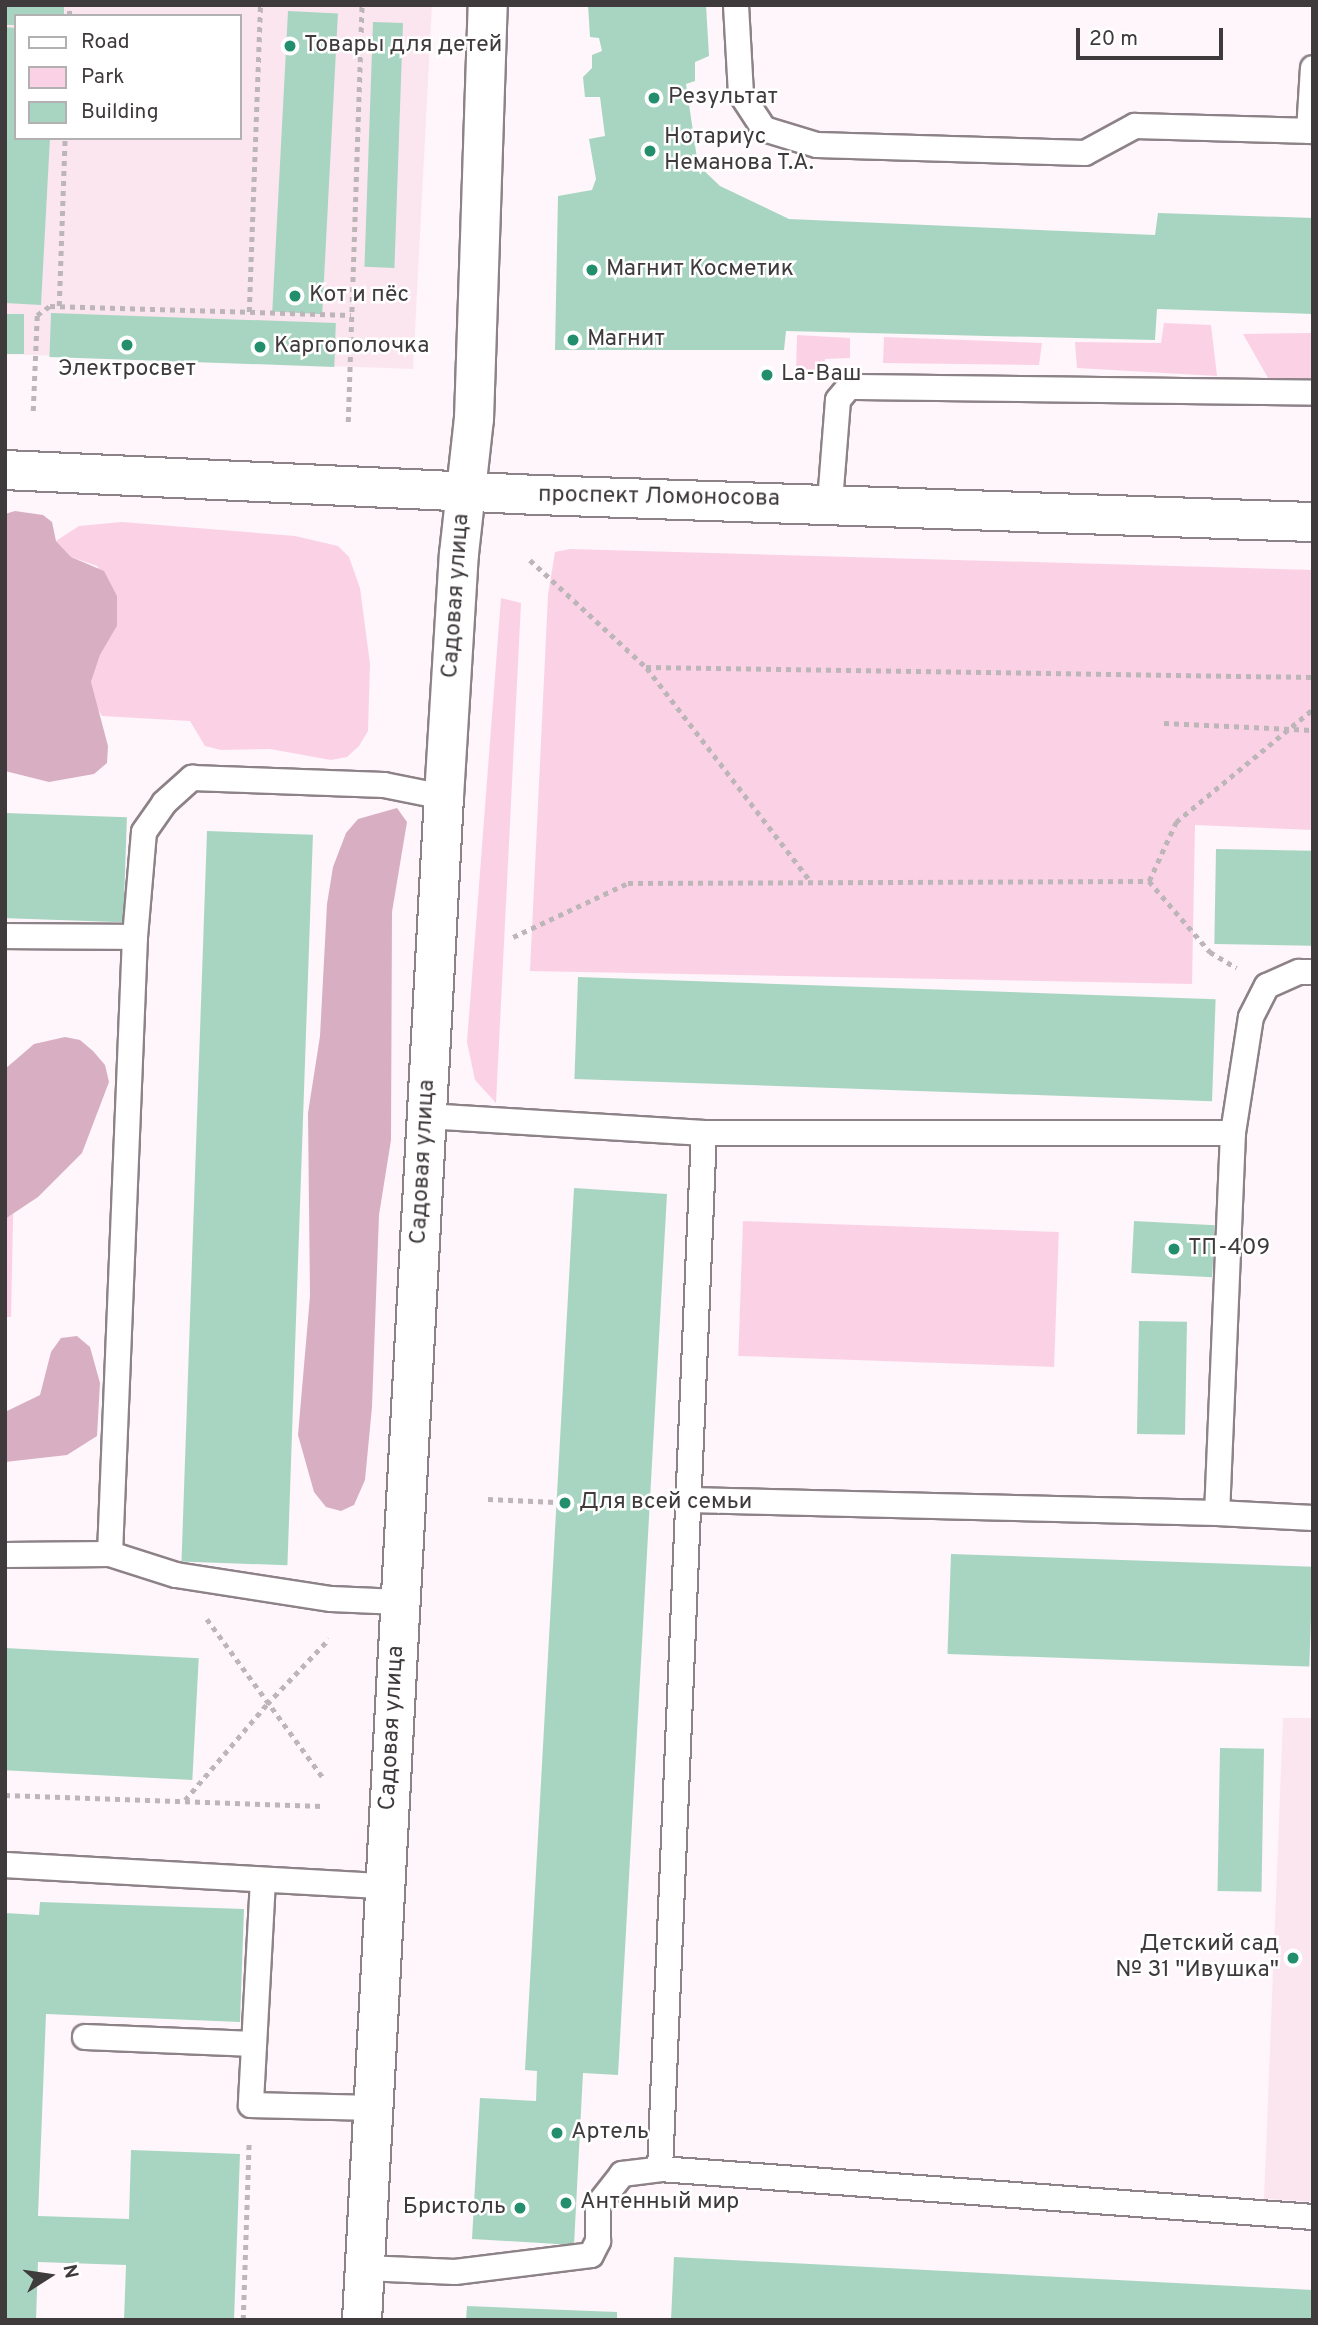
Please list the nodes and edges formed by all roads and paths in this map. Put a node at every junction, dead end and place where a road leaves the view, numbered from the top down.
1 (260, 5) edge
2 (362, 5) edge
3 (488, 5) edge
4 (736, 5) edge
5 (1313, 68) edge
6 (1311, 131) edge
7 (65, 140) edge
8 (59, 306) junction
9 (248, 312) junction
10 (351, 315) junction
11 (1313, 393) edge
12 (33, 411) dead end
13 (348, 422) dead end
14 (5, 470) edge
15 (464, 491) junction
16 (830, 502) junction
17 (1313, 522) edge
18 (530, 560) dead end
19 (646, 667) junction
20 (1313, 677) edge
21 (1313, 709) edge
22 (1164, 723) dead end
23 (1288, 730) junction
24 (1313, 730) edge
25 (444, 797) junction
26 (1149, 881) junction
27 (811, 882) junction
28 (5, 936) edge
29 (135, 937) junction
30 (513, 937) dead end
31 (1313, 972) edge
32 (1267, 986) junction
33 (426, 1116) junction
34 (704, 1133) junction
35 (1233, 1133) junction
36 (488, 1499) dead end
37 (689, 1500) junction
38 (556, 1502) dead end
39 (1217, 1513) junction
40 (1313, 1518) edge
41 (110, 1554) junction
42 (5, 1555) edge
43 (176, 1575) junction
44 (400, 1602) junction
45 (329, 1639) dead end
46 (267, 1704) junction
47 (324, 1779) dead end
48 (5, 1795) edge
49 (184, 1801) junction
50 (323, 1806) dead end
51 (5, 1866) edge
52 (263, 1880) junction
53 (385, 1886) junction
54 (85, 2037) dead end
55 (254, 2044) junction
56 (251, 2105) junction
57 (373, 2108) junction
58 (660, 2169) junction
59 (1313, 2217) edge
60 (365, 2268) junction
61 (243, 2320) edge
62 (362, 2320) edge

1 - 9 path
2 - 10 path
3 - 15 street, Садовая улица
4 - 6 lane
5 - 6 lane
7 - 8 path
8 - 9 path
8 - 12 path
9 - 10 path
10 - 13 path
11 - 16 lane
14 - 15 street, проспект Ломоносова
15 - 16 street, проспект Ломоносова
15 - 25 street, Садовая улица
16 - 17 street, проспект Ломоносова
18 - 19 path
19 - 20 path
19 - 27 path
21 - 23 path
22 - 23 path
23 - 24 path
23 - 26 path
25 - 29 lane
25 - 33 street, Садовая улица
26 - 27 path
26 - 32 path
27 - 30 path
28 - 29 lane
29 - 41 lane
31 - 32 lane
32 - 35 lane
33 - 34 lane
33 - 44 street, Садовая улица
34 - 35 lane
34 - 37 lane
35 - 39 lane
36 - 38 path
37 - 39 lane
37 - 58 lane
39 - 40 lane
41 - 42 lane
41 - 43 lane
43 - 44 lane
43 - 46 path
44 - 53 street, Садовая улица
45 - 46 path
46 - 47 path
46 - 49 path
48 - 49 path
49 - 50 path
51 - 52 lane
52 - 53 lane
52 - 55 lane
53 - 57 street, Садовая улица
54 - 55 lane
55 - 56 lane
56 - 57 lane
56 - 61 path
57 - 60 street, Садовая улица
58 - 59 lane
58 - 60 lane
60 - 62 street, Садовая улица

